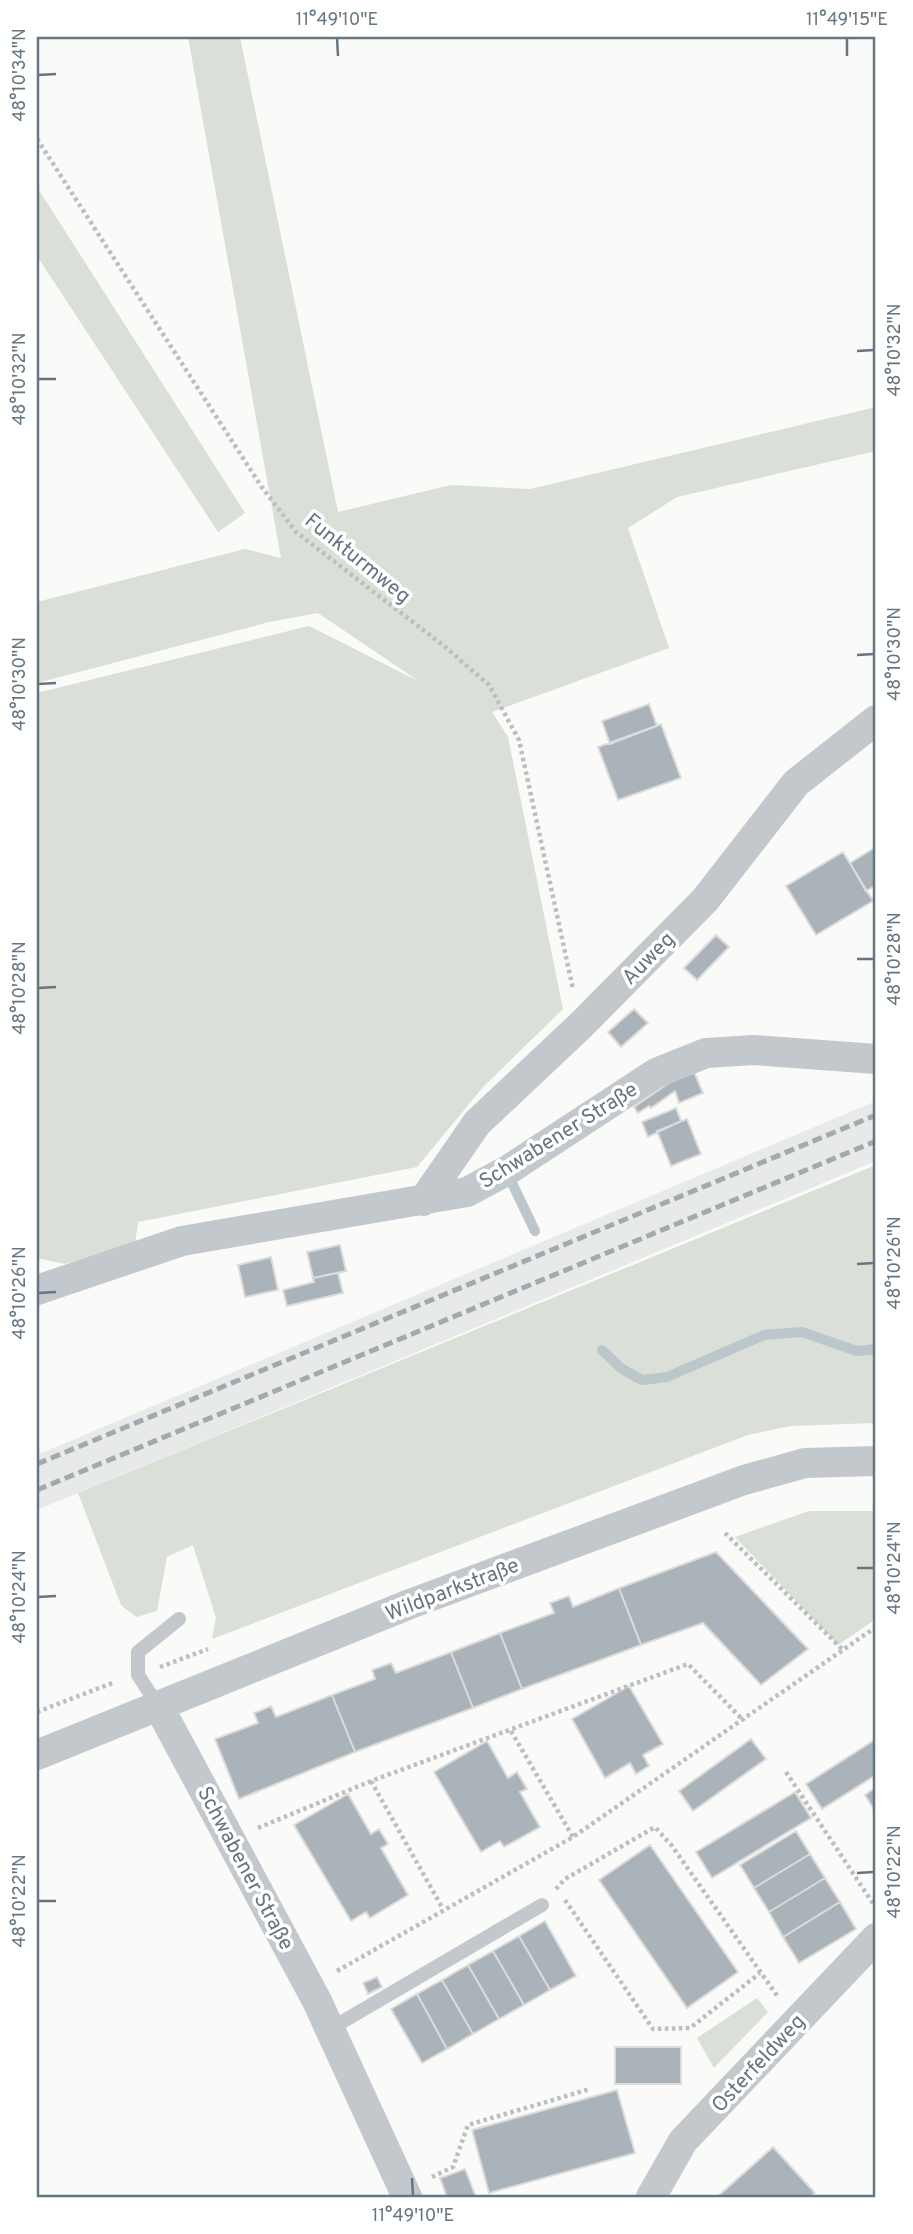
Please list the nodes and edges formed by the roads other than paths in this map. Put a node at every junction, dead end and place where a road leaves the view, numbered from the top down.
1 (876, 720) edge
2 (876, 1059) edge
3 (423, 1201) junction
4 (37, 1290) edge
5 (876, 1461) edge
6 (180, 1619) dead end
7 (159, 1707) junction
8 (37, 1755) edge
9 (542, 1905) road end
10 (876, 1938) edge
11 (330, 2029) junction
12 (407, 2197) edge
13 (650, 2197) edge

1 - 3 street, Auweg
2 - 3 street, Schwabener Straße
3 - 4 street, Schwabener Straße
5 - 7 street, Wildparkstraße
6 - 7 lane
7 - 8 street, Wildparkstraße
7 - 11 street, Schwabener Straße
9 - 11 lane
10 - 13 street, Osterfeldweg
11 - 12 street, Schwabener Straße

